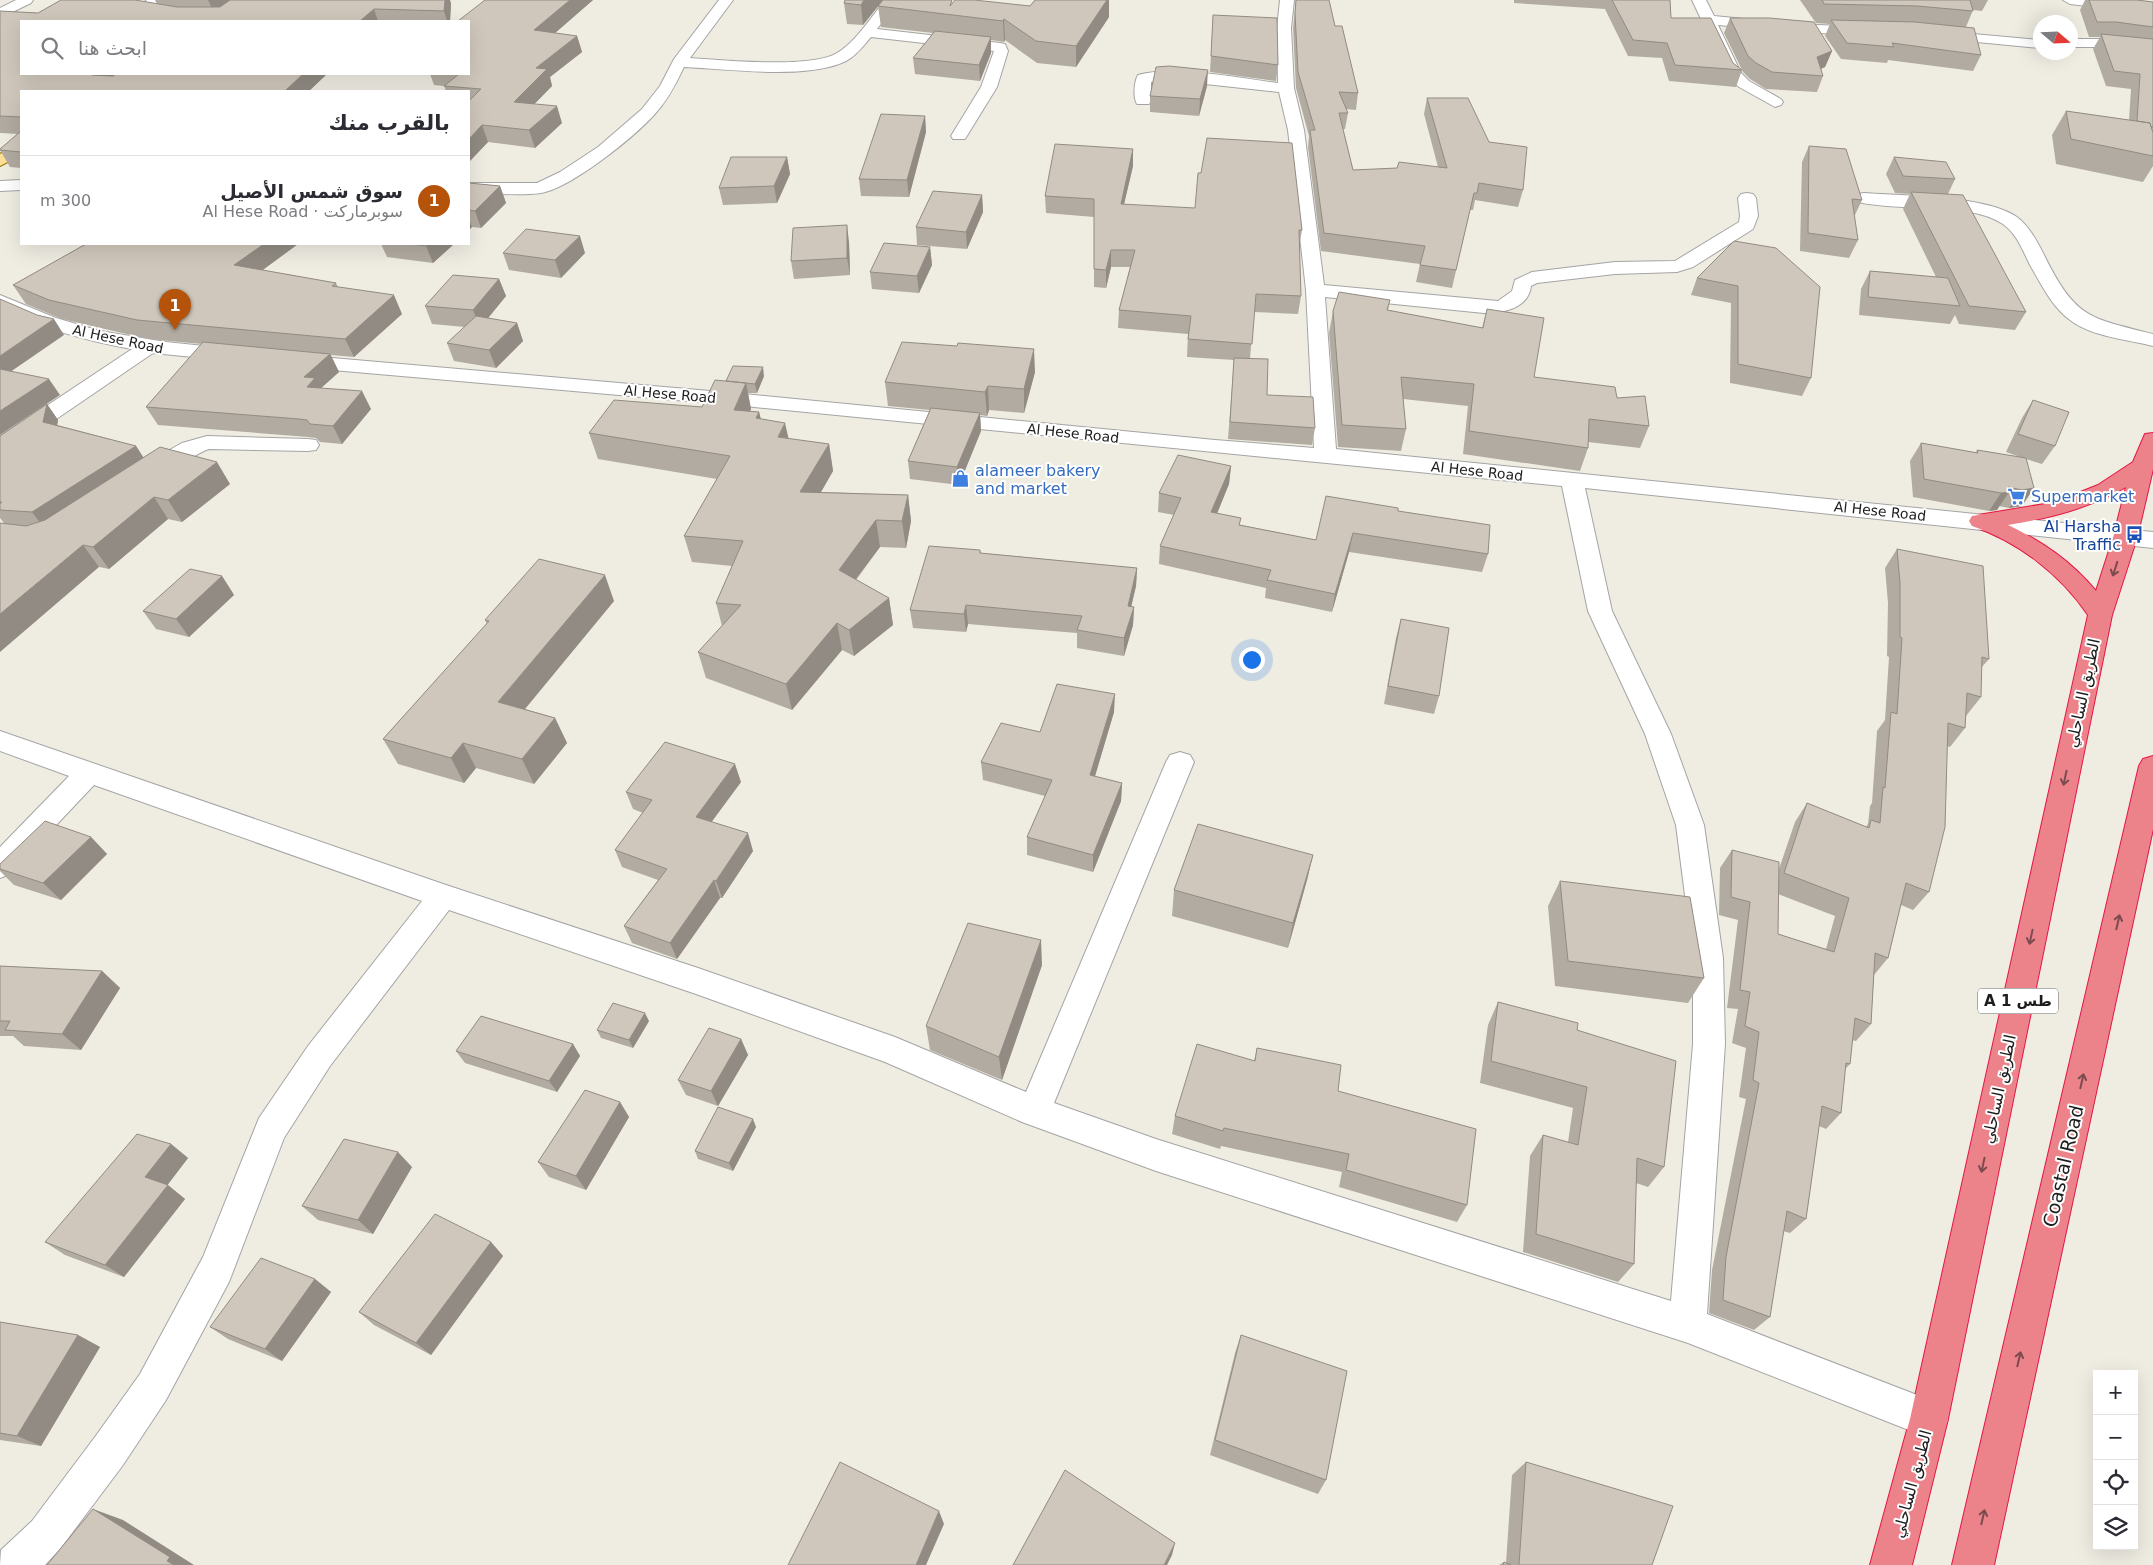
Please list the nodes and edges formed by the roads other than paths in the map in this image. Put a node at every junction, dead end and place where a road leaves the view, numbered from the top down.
1 (26, 0) edge
2 (157, 0) edge
3 (726, 0) edge
4 (892, 0) edge
5 (1287, 0) edge
6 (1699, 0) edge
7 (2070, 0) edge
8 (2153, 10) edge
9 (0, 14) edge
10 (218, 20) edge
11 (1708, 20) junction
12 (866, 32) junction
13 (1882, 32) edge
14 (1926, 34) edge
15 (2033, 43) edge
16 (2078, 43) edge
17 (2153, 49) edge
18 (679, 62) junction
19 (1286, 88) junction
20 (1143, 101) dead end
21 (1776, 102) dead end
22 (959, 136) dead end
23 (20, 149) edge
24 (0, 161) edge
25 (20, 185) edge
26 (0, 186) edge
27 (470, 188) edge
28 (1747, 198) dead end
29 (1864, 198) dead end
30 (1314, 290) junction
31 (0, 301) edge
32 (2153, 340) edge
33 (148, 347) junction
34 (308, 445) dead end
35 (0, 447) edge
36 (2148, 452) edge
37 (1325, 455) junction
38 (1572, 481) junction
39 (129, 485) edge
40 (1980, 521) junction
41 (2139, 539) edge
42 (2100, 616) junction
43 (0, 741) edge
44 (1180, 762) dead end
45 (2153, 766) edge
46 (89, 773) junction
47 (0, 866) edge
48 (442, 896) junction
49 (1034, 1111) junction
50 (1688, 1325) junction
51 (1929, 1419) junction
52 (1981, 1560) edge
53 (16, 1565) edge
54 (1891, 1565) edge

1 - 9 street
2 - 10 street
3 - 18 street
4 - 12 street
5 - 19 street
6 - 11 street
7 - 8 street
11 - 13 street
11 - 21 street
12 - 18 street
12 - 22 street
14 - 15 street
16 - 17 street
18 - 27 street
19 - 20 street
19 - 30 street
23 - 24 main road
25 - 26 street
28 - 30 street
29 - 32 street
30 - 37 street
31 - 33 street, Al Hese Road
33 - 35 street
33 - 37 street, Al Hese Road
34 - 39 street
36 - 40 highway
36 - 41 highway, الطريق الساحلي / A 1 طس
37 - 38 street, Al Hese Road
38 - 40 street, Al Hese Road
38 - 50 street
40 - 41 street, Al Hese Road
40 - 42 highway
41 -> 42 highway, الطريق الساحلي / A 1 طس
42 -> 51 highway, الطريق الساحلي / A 1 طس
43 - 46 street
44 - 49 street
52 -> 45 highway, Coastal Road
46 - 47 street
46 - 48 street
48 - 49 street
48 - 53 street
49 - 50 street
50 - 51 street
51 - 54 highway, الطريق الساحلي / A 1 طس

